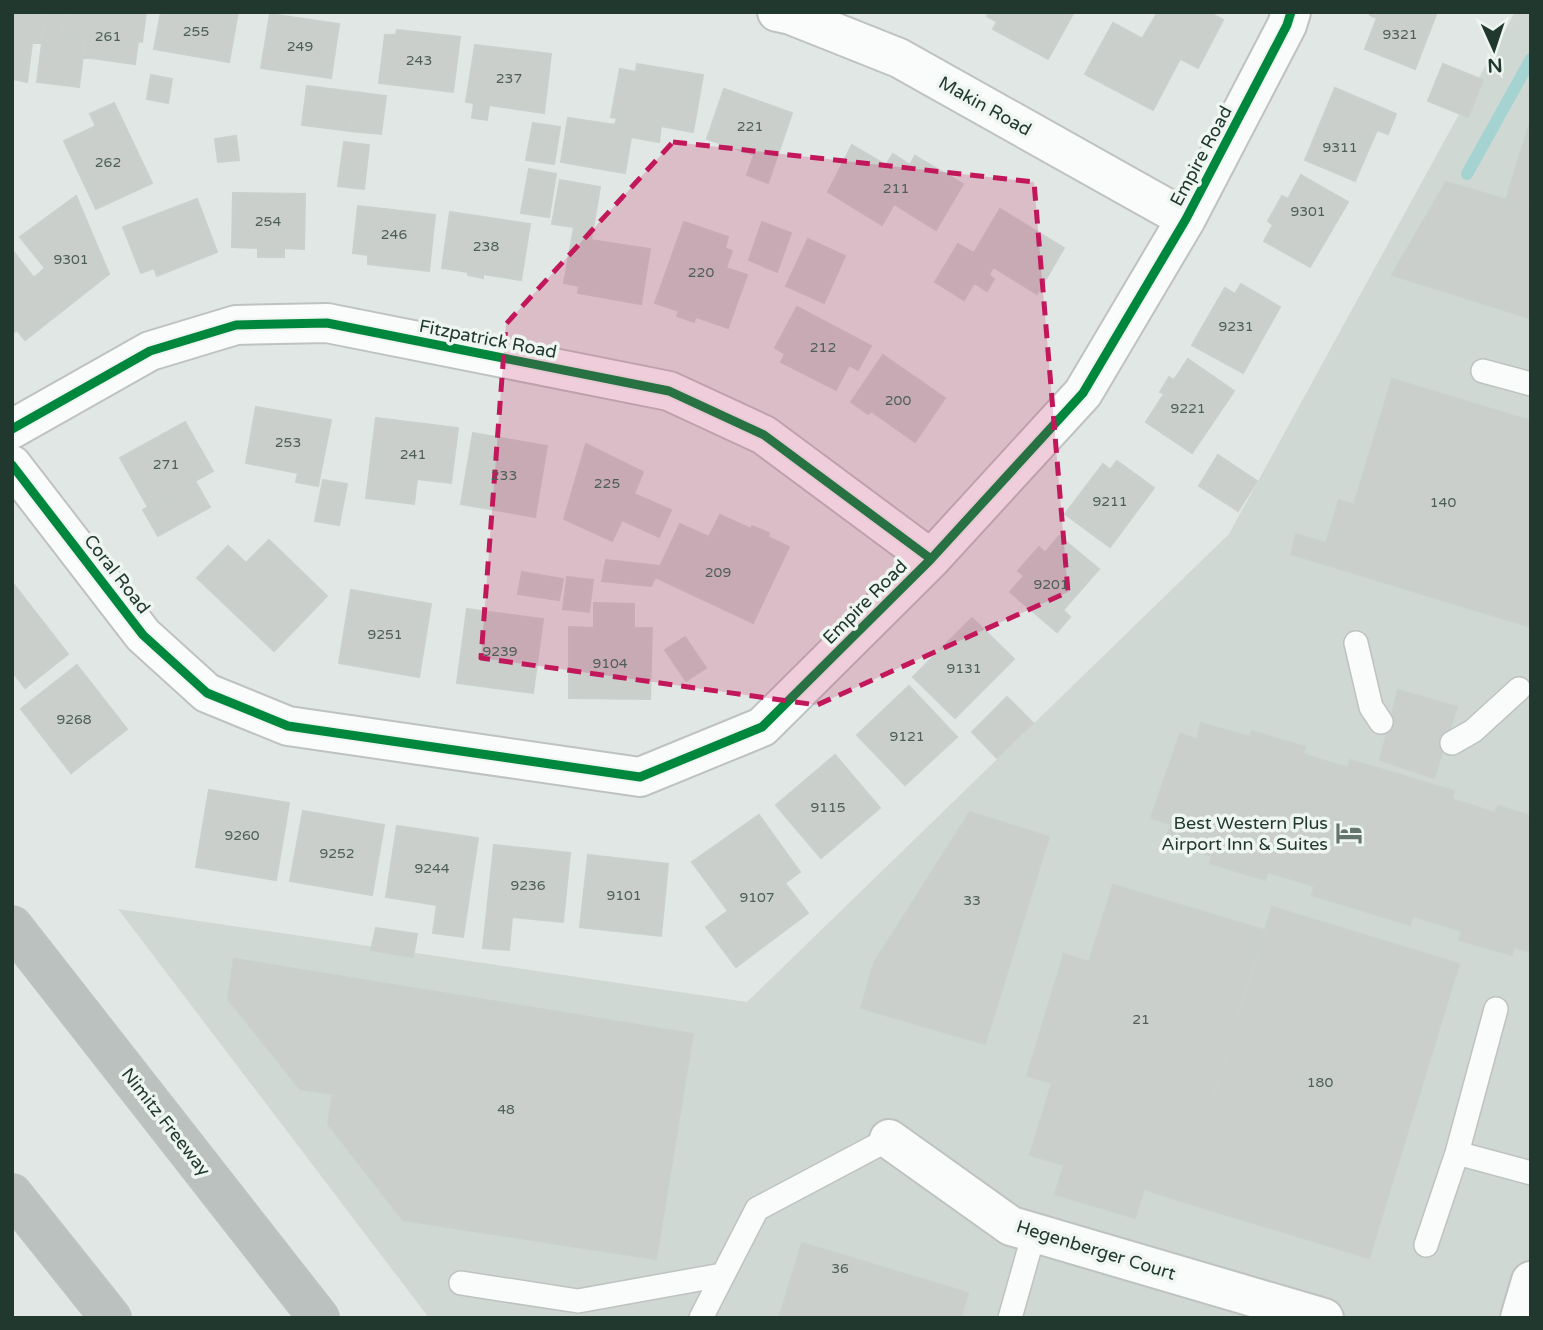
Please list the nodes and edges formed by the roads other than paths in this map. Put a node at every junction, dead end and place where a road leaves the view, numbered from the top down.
1 (776, 12) edge
2 (1291, 12) edge
3 (1186, 219) junction
4 (1483, 371) dead end
5 (1531, 384) edge
6 (12, 429) edge
7 (12, 465) edge
8 (931, 559) junction
9 (1356, 642) dead end
10 (1519, 689) dead end
11 (207, 693) joint
12 (1381, 722) dead end
13 (1452, 743) dead end
14 (12, 926) edge
15 (1496, 1009) dead end
16 (889, 1139) joint
17 (1457, 1153) junction
18 (1531, 1173) edge
19 (12, 1194) edge
20 (1034, 1233) junction
21 (1426, 1245) dead end
22 (722, 1275) junction
23 (1531, 1282) edge
24 (461, 1283) dead end
25 (576, 1309) edge
26 (1284, 1312) edge
27 (111, 1318) edge
28 (320, 1318) edge
29 (701, 1318) edge
30 (1010, 1318) edge
31 (1324, 1318) edge
32 (1520, 1318) edge

1 - 3 street, Makin Road
2 - 3 street, Empire Road
3 - 8 street, Empire Road
4 - 5 lane
6 - 8 street, Fitzpatrick Road
7 - 11 street, Coral Road
8 - 11 street, Empire Road
9 - 12 lane
10 - 13 lane
14 - 28 highway, Nimitz Freeway
15 - 17 lane
16 - 20 street, Hegenberger Court
16 - 22 lane
17 - 18 lane
17 - 21 lane
19 - 27 highway
20 - 26 street, Hegenberger Court
20 - 30 lane
22 - 25 lane
22 - 29 lane
23 - 32 street
24 - 25 lane
26 - 31 street, Hegenberger Court

